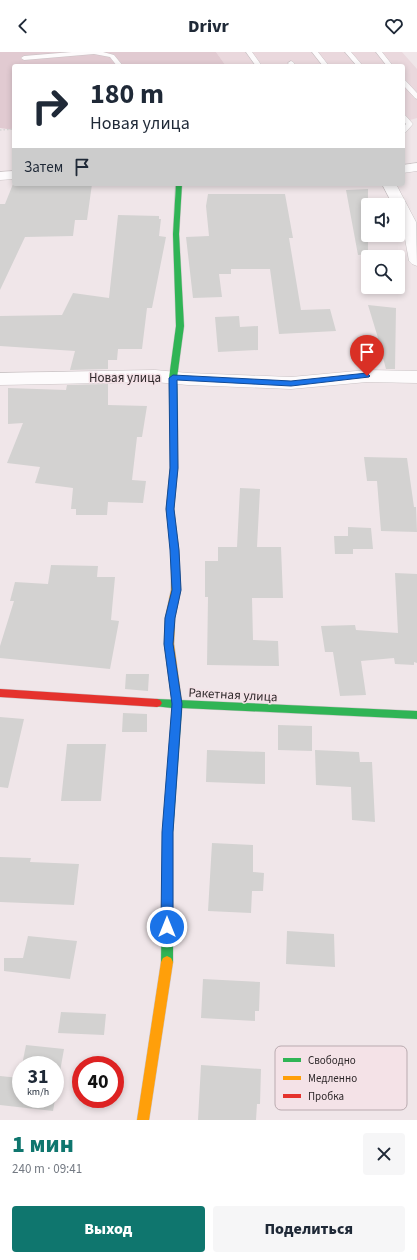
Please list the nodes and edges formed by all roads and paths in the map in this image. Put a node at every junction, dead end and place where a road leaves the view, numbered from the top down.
1 (249, 52) edge
2 (315, 52) edge
3 (348, 52) edge
4 (378, 52) edge
5 (24, 58) dead end
6 (118, 64) edge
7 (258, 64) edge
8 (324, 64) edge
9 (358, 64) edge
10 (388, 64) edge
11 (405, 83) edge
12 (417, 97) edge
13 (405, 118) edge
14 (417, 120) edge
15 (410, 124) junction
16 (12, 129) edge
17 (0, 130) edge
18 (405, 130) edge
19 (417, 167) edge
20 (405, 169) edge
21 (12, 175) edge
22 (0, 176) edge
23 (179, 186) edge
24 (391, 186) edge
25 (417, 261) edge
26 (417, 377) edge
27 (0, 378) edge
28 (173, 378) junction
29 (0, 693) edge
30 (177, 704) junction
31 (417, 715) edge
32 (143, 1120) edge

1 - 7 lane
2 - 8 lane
3 - 9 lane
4 - 10 lane
5 - 6 lane
11 - 12 lane
13 - 15 lane
14 - 15 lane
15 - 18 lane
16 - 17 path
19 - 20 street
21 - 22 street
23 - 28 street
24 - 25 street
26 - 28 street, Новая улица
27 - 28 street, Новая улица
28 - 30 street
29 - 30 street, Ракетная улица
30 - 31 street, Ракетная улица
30 - 32 street

